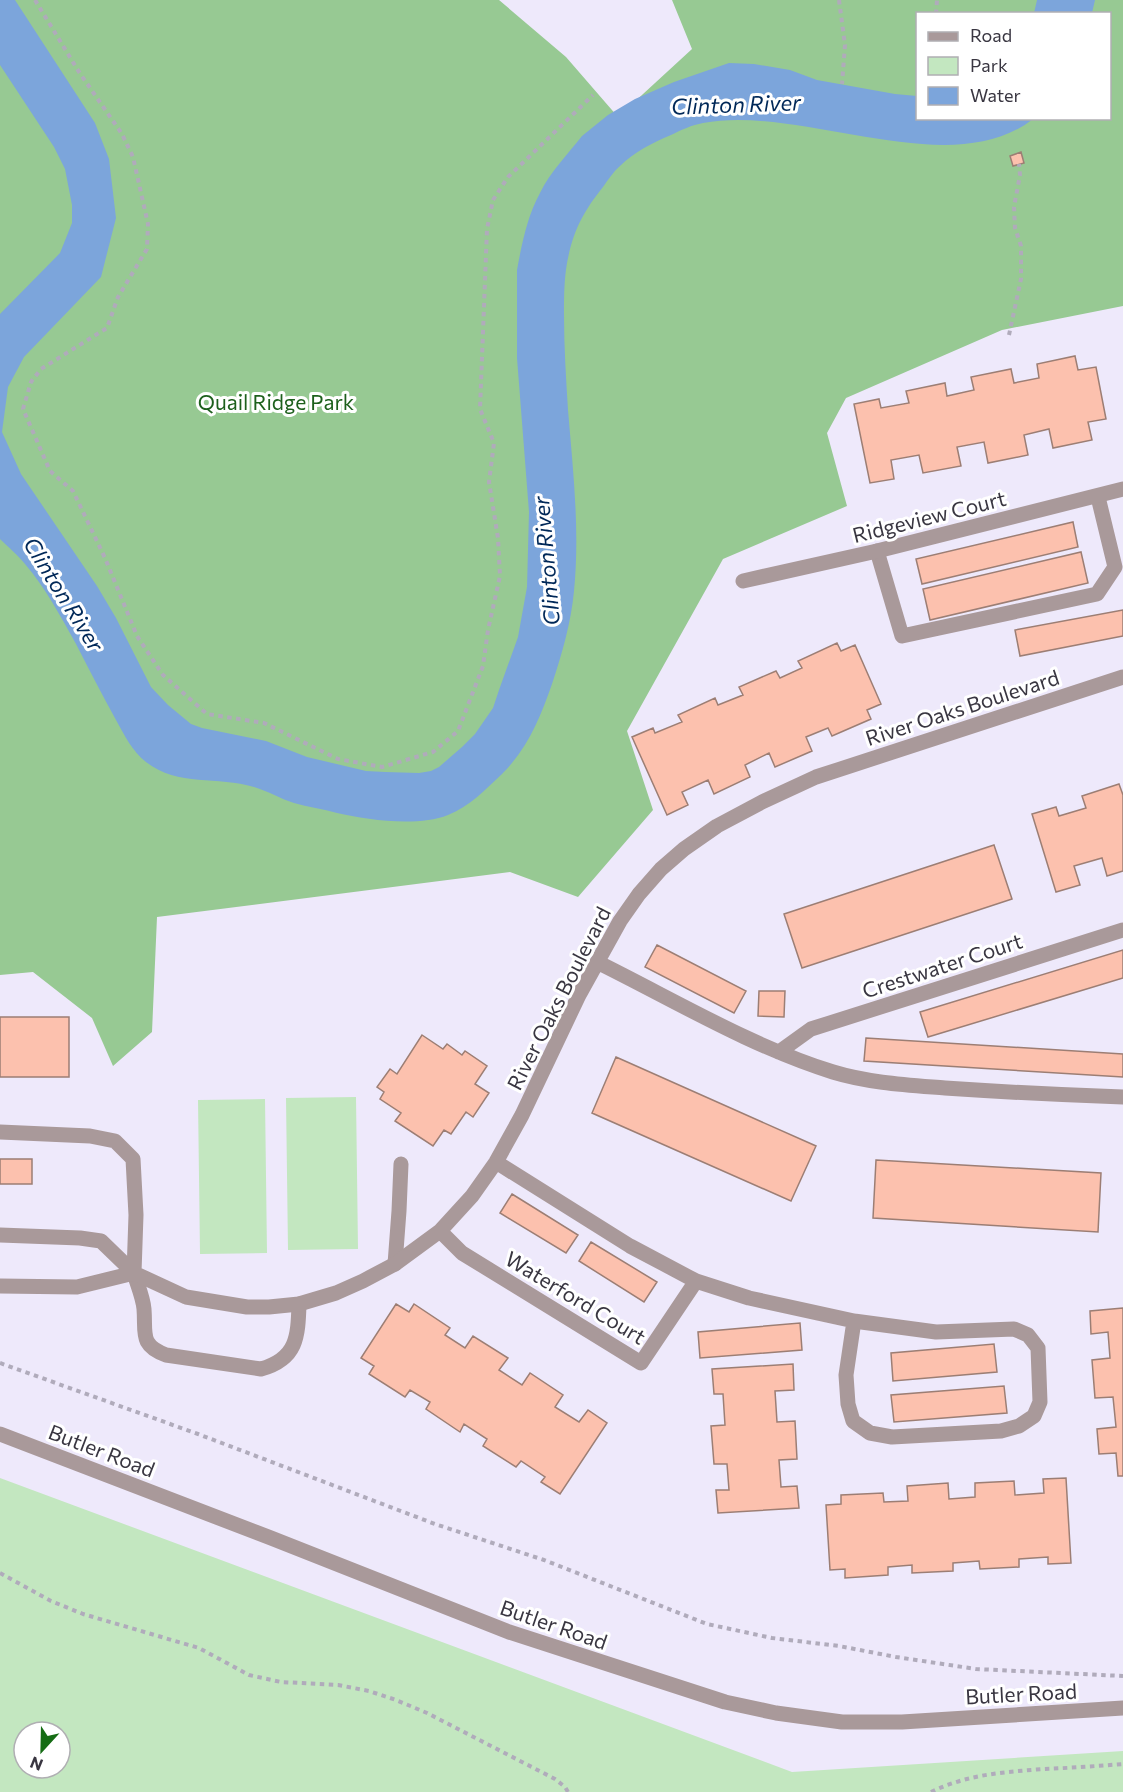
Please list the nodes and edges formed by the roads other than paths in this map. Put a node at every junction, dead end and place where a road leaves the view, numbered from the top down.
1 (1123, 489) edge
2 (1098, 496) junction
3 (877, 551) junction
4 (743, 581) dead end
5 (1123, 677) edge
6 (1123, 930) edge
7 (597, 962) junction
8 (779, 1052) junction
9 (1123, 1097) edge
10 (0, 1132) edge
11 (496, 1162) junction
12 (401, 1164) dead end
13 (440, 1231) junction
14 (0, 1235) edge
15 (395, 1264) junction
16 (134, 1273) junction
17 (696, 1281) junction
18 (0, 1286) edge
19 (299, 1304) junction
20 (854, 1321) junction
21 (0, 1434) edge
22 (1123, 1708) edge

1 - 2 street, Ridgeview Court
2 - 3 street, Ridgeview Court
2 - 3 street
3 - 4 street, Ridgeview Court
5 - 7 street, River Oaks Boulevard
6 - 8 street, Crestwater Court
7 - 8 street
7 - 11 street, River Oaks Boulevard
8 - 9 street
10 - 16 street
11 - 13 street, River Oaks Boulevard
11 - 17 street
12 - 15 street
13 - 15 street, River Oaks Boulevard
13 - 17 street, Waterford Court
14 - 16 street, River Oaks Boulevard
15 - 19 street, River Oaks Boulevard
16 - 18 street
16 - 19 street, River Oaks Boulevard
16 - 19 street
17 - 20 street
20 - 20 street
21 - 22 street, Butler Road

